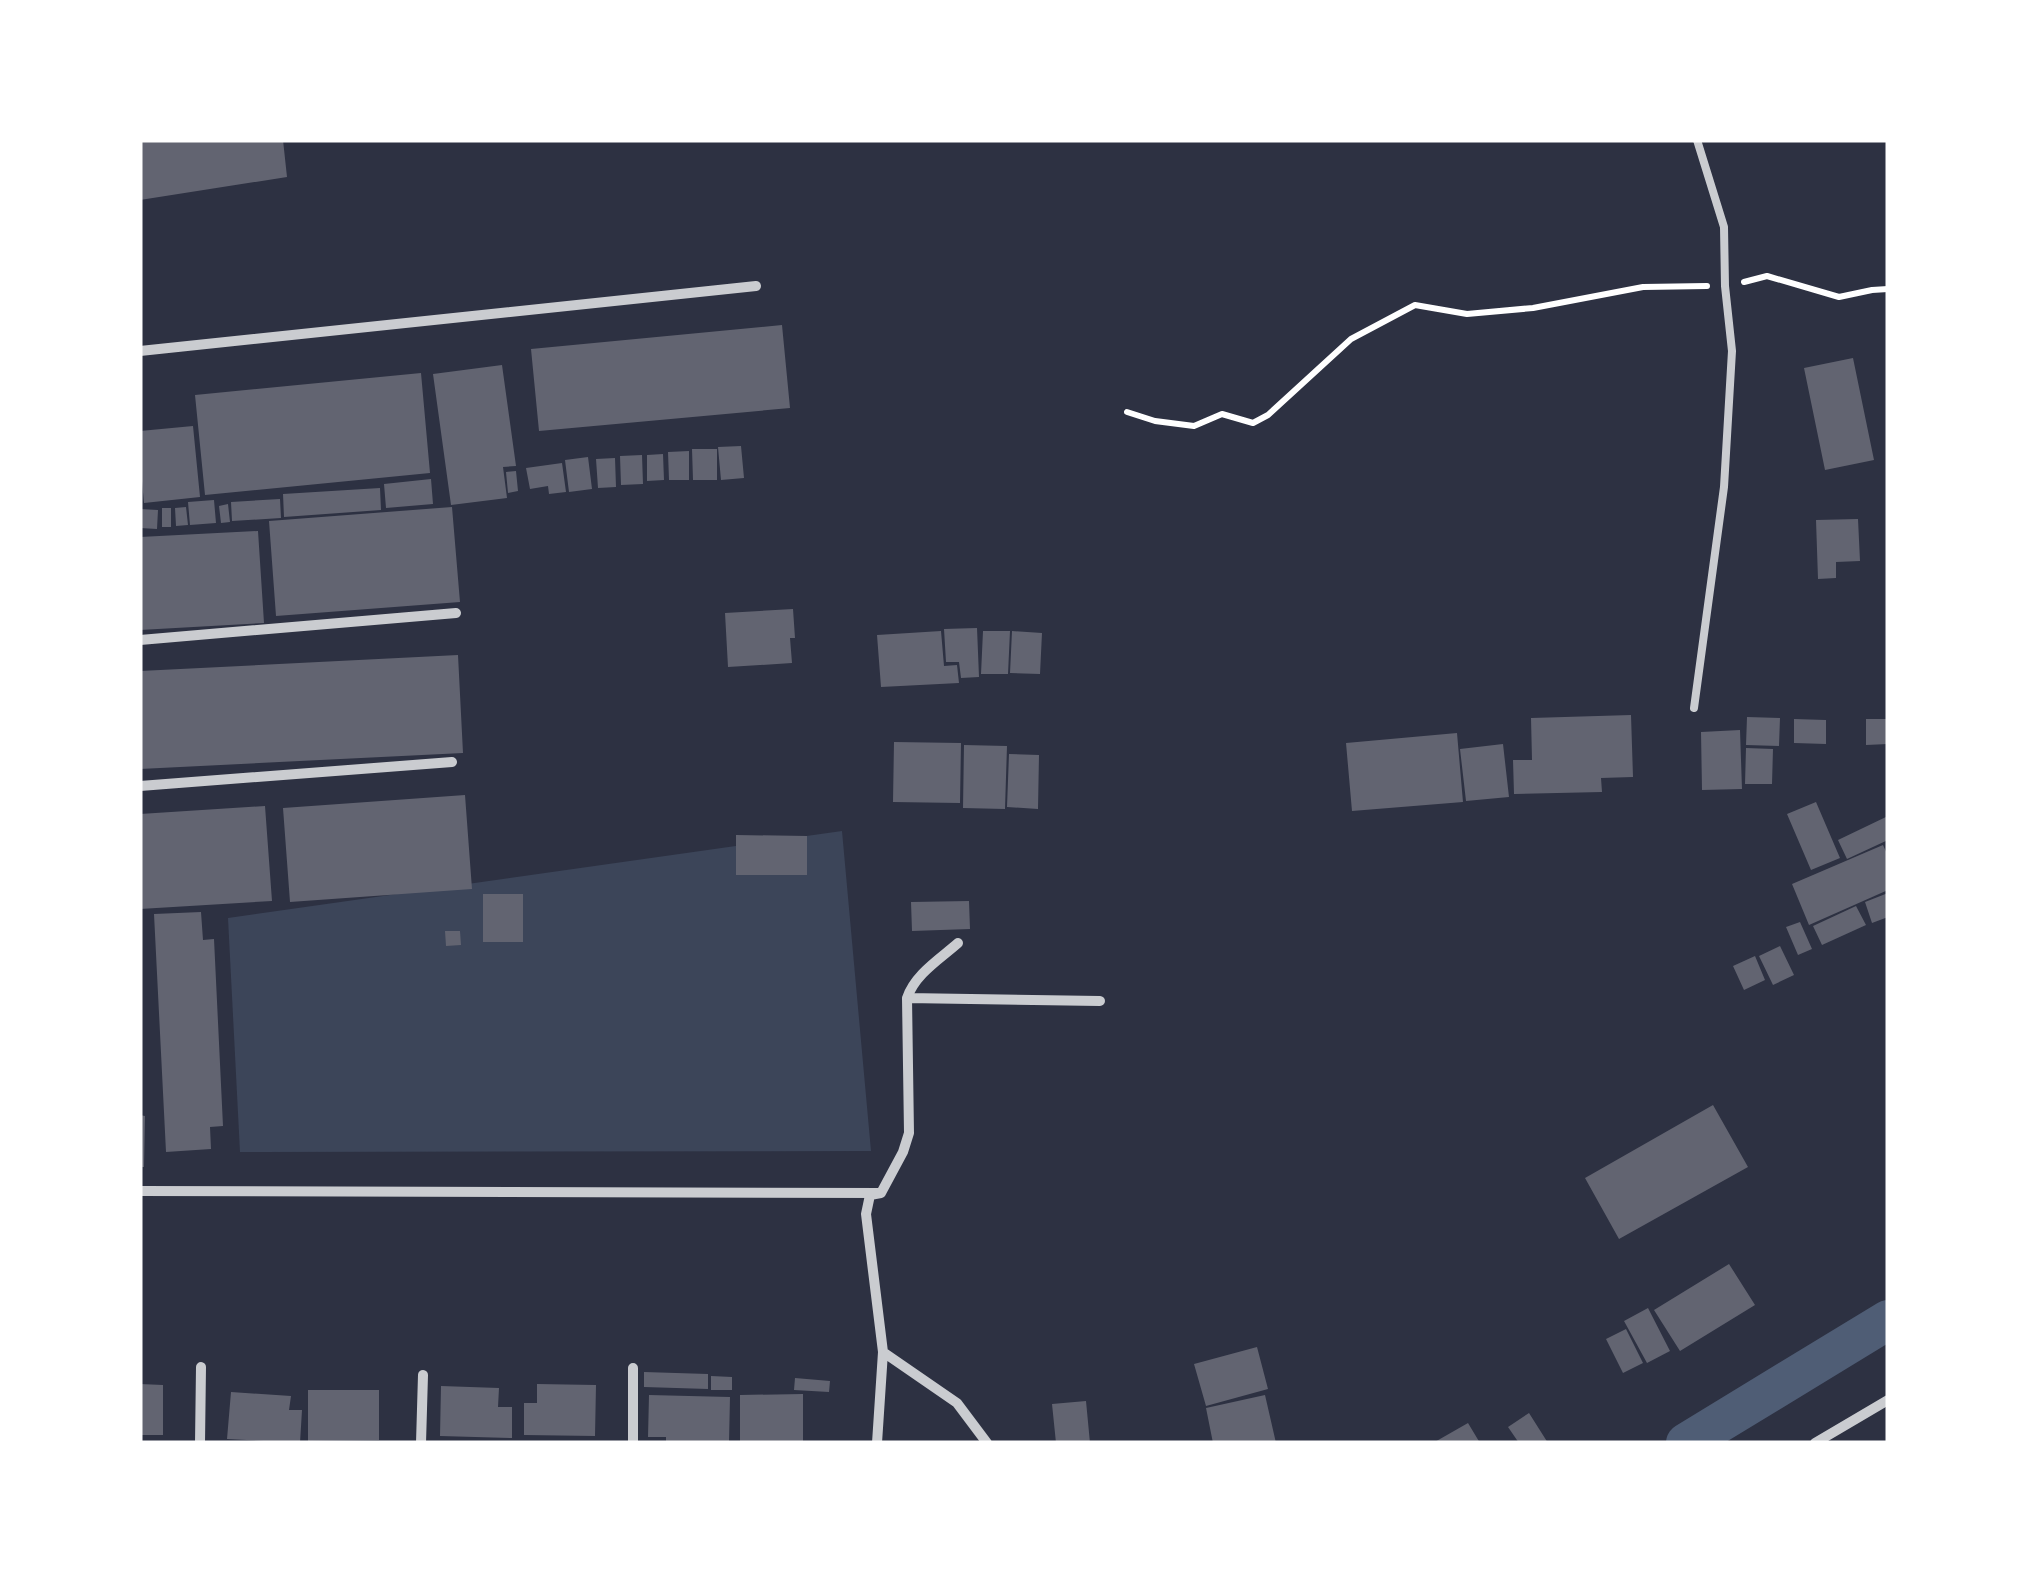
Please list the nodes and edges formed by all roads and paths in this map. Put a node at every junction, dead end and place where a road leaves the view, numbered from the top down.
1 (1697, 140) edge
2 (756, 286) dead end
3 (1726, 286) junction
4 (1888, 289) edge
5 (140, 351) edge
6 (1127, 412) dead end
7 (456, 613) dead end
8 (140, 640) edge
9 (1694, 708) dead end
10 (452, 762) dead end
11 (140, 786) edge
12 (958, 943) dead end
13 (907, 998) junction
14 (1100, 1001) dead end
15 (140, 1191) edge
16 (882, 1193) junction
17 (883, 1352) junction
18 (201, 1367) dead end
19 (633, 1368) dead end
20 (423, 1375) dead end
21 (1888, 1400) edge
22 (200, 1443) edge
23 (421, 1443) edge
24 (633, 1443) edge
25 (876, 1443) edge
26 (988, 1443) edge
27 (1815, 1443) edge

1 - 3 lane
2 - 5 street
3 - 4 path
3 - 6 path
3 - 9 lane
7 - 8 street
10 - 11 street
12 - 13 street
13 - 14 street
13 - 16 street
15 - 16 street
16 - 17 street
17 - 25 street
17 - 26 street
18 - 22 street
19 - 24 street
20 - 23 street
21 - 27 street

